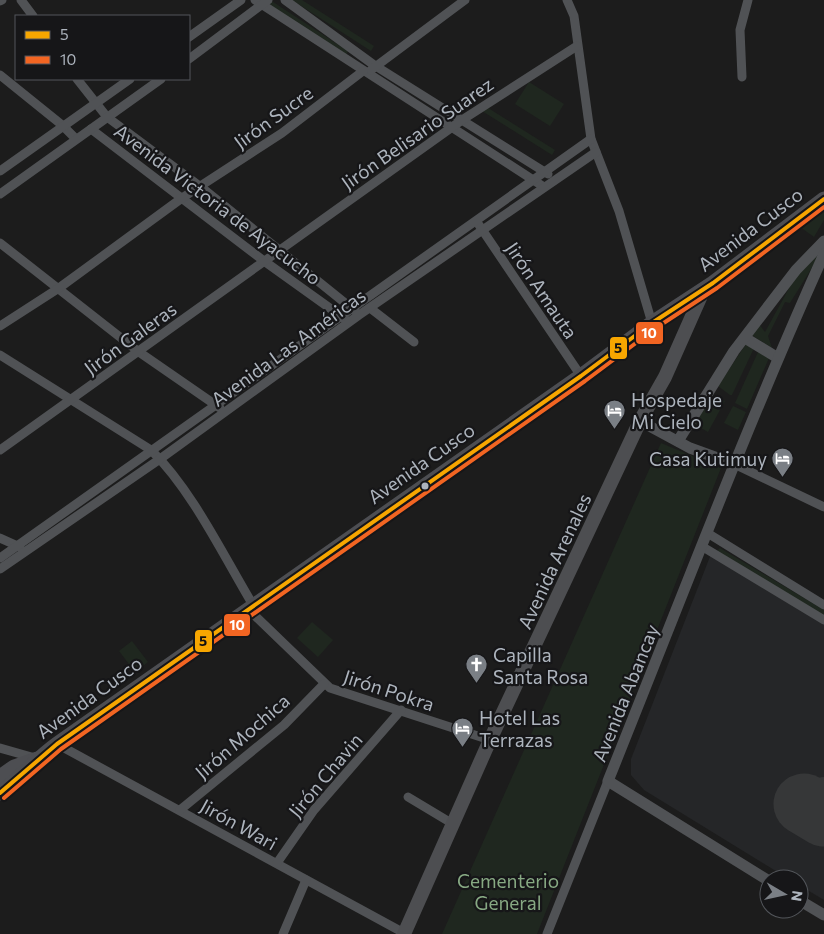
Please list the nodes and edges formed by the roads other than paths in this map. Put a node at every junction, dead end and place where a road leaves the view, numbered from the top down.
1 (21, 0) edge
2 (241, 0) edge
3 (285, 0) edge
4 (466, 0) edge
5 (567, 0) edge
6 (748, 0) edge
7 (262, 2) edge
8 (32, 15) edge
9 (190, 36) edge
10 (577, 46) junction
11 (190, 58) edge
12 (374, 65) junction
13 (366, 73) junction
14 (742, 76) dead end
15 (1, 77) edge
16 (78, 80) edge
17 (129, 80) edge
18 (160, 80) edge
19 (95, 104) junction
20 (106, 117) junction
21 (462, 120) junction
22 (62, 125) junction
23 (453, 128) junction
24 (91, 129) junction
25 (76, 139) junction
26 (591, 139) junction
27 (596, 152) junction
28 (0, 171) edge
29 (544, 172) junction
30 (555, 178) junction
31 (533, 179) junction
32 (201, 187) junction
33 (544, 187) junction
34 (0, 194) edge
35 (182, 198) junction
36 (824, 198) edge
37 (476, 221) junction
38 (482, 230) junction
39 (0, 243) edge
40 (823, 247) edge
41 (278, 250) junction
42 (264, 261) junction
43 (59, 288) junction
44 (704, 289) junction
45 (351, 308) junction
46 (370, 308) junction
47 (359, 315) junction
48 (345, 319) junction
49 (652, 323) junction
50 (0, 326) edge
51 (746, 338) junction
52 (414, 342) dead end
53 (139, 352) junction
54 (0, 355) edge
55 (778, 358) junction
56 (580, 376) junction
57 (71, 400) junction
58 (216, 404) junction
59 (225, 412) junction
60 (640, 421) junction
61 (678, 441) junction
62 (0, 450) edge
63 (151, 450) junction
64 (160, 459) junction
65 (734, 464) junction
66 (824, 507) edge
67 (708, 534) junction
68 (0, 538) edge
69 (17, 545) junction
70 (703, 547) junction
71 (26, 551) junction
72 (1, 555) edge
73 (15, 559) junction
74 (0, 569) edge
75 (824, 605) edge
76 (250, 607) junction
77 (824, 620) edge
78 (324, 684) junction
79 (401, 710) junction
80 (490, 740) junction
81 (57, 744) junction
82 (0, 748) edge
83 (38, 758) junction
84 (0, 777) edge
85 (608, 781) junction
86 (0, 793) edge
87 (408, 797) dead end
88 (180, 810) junction
89 (453, 824) junction
90 (277, 863) junction
91 (759, 875) edge
92 (306, 880) junction
93 (809, 906) edge
94 (824, 915) edge
95 (283, 934) edge
96 (404, 934) edge
97 (547, 934) edge

1 - 8 street
2 - 9 street
3 - 12 street
4 - 12 street, Jirón Sucre
5 - 10 street
6 - 14 street
7 - 11 street
7 - 13 street
10 - 21 street, Jirón Belisario Suarez
10 - 26 street
12 - 13 street, Jirón Sucre
12 - 21 street
13 - 23 street
13 - 32 street, Jirón Sucre
15 - 22 street
16 - 19 street, Avenida Victoria de Ayacucho
17 - 19 street
18 - 20 street
19 - 20 street, Avenida Victoria de Ayacucho
19 - 22 street
20 - 24 street
20 - 32 street, Avenida Victoria de Ayacucho
21 - 23 street, Jirón Belisario Suarez
21 - 29 street
22 - 25 street
22 - 28 street
23 - 31 street
23 - 41 street, Jirón Belisario Suarez
24 - 25 street
24 - 35 street, Avenida Victoria de Ayacucho
25 - 34 street
26 - 27 street
26 - 29 street, Avenida Las Américas
27 - 30 street, Avenida Las Américas
27 - 49 street
29 - 30 street
29 - 31 street, Avenida Las Américas
30 - 33 street, Avenida Las Américas
31 - 33 street
31 - 37 street, Avenida Las Américas
32 - 35 street, Jirón Sucre
32 - 41 street, Avenida Victoria de Ayacucho
33 - 38 street, Avenida Las Américas
35 - 42 street, Avenida Victoria de Ayacucho
35 - 43 street, Jirón Sucre
36 - 44 highway, Avenida Cusco
37 - 38 street, Jirón Amauta
37 - 45 street, Avenida Las Américas
38 - 46 street, Avenida Las Américas
38 - 56 street, Jirón Amauta
39 - 43 street
40 - 51 street
40 - 55 street, Avenida Abancay
41 - 42 street, Jirón Galeras
41 - 45 street, Avenida Victoria de Ayacucho
42 - 48 street, Avenida Victoria de Ayacucho
42 - 53 street, Jirón Galeras
43 - 50 street, Jirón Sucre
43 - 53 street
44 - 49 highway, Avenida Cusco
44 - 60 main road, Avenida Arenales
45 - 47 street, Avenida Victoria de Ayacucho
45 - 48 street, Avenida Las Américas
46 - 47 street, Avenida Las Américas
46 - 52 street
47 - 48 street, Avenida Las Américas
48 - 58 street, Avenida Las Américas
48 - 59 street, Avenida Las Américas
49 - 56 highway, Avenida Cusco
51 - 55 street
51 - 61 street
53 - 57 street, Jirón Galeras
53 - 58 street
54 - 57 street, Jirón Pokra
55 - 65 street, Avenida Abancay
56 - 76 highway, Avenida Cusco
57 - 62 street, Jirón Galeras
57 - 63 street, Jirón Pokra
58 - 59 street
58 - 63 street, Avenida Las Américas
59 - 64 street, Avenida Las Américas
60 - 61 street
60 - 80 main road, Avenida Arenales
61 - 65 street
63 - 64 street, Jirón Pokra
63 - 69 street, Avenida Las Américas
64 - 71 street, Avenida Las Américas
64 - 76 street, Jirón Pokra
65 - 66 street
65 - 67 street, Avenida Abancay
67 - 70 street, Avenida Abancay
67 - 75 street
68 - 69 street
69 - 71 street
69 - 72 street, Avenida Las Américas
70 - 77 street
70 - 85 street, Avenida Abancay
71 - 73 street, Avenida Las Américas
72 - 73 street
73 - 74 street, Avenida Las Américas
76 - 78 street, Jirón Pokra
76 - 81 highway, Avenida Cusco
78 - 79 street, Jirón Pokra
78 - 88 street, Jirón Mochica
79 - 80 street, Jirón Pokra
79 - 90 street, Jirón Chavin
80 - 89 main road, Avenida Arenales
81 - 83 highway, Avenida Cusco
81 - 88 street, Jirón Wari
82 - 83 street
83 - 84 highway, Avenida Cusco
83 - 86 highway, Avenida Cusco
85 - 91 street
85 - 97 street, Avenida Abancay
87 - 89 street
88 - 90 street, Jirón Wari
89 - 96 main road, Avenida Arenales
90 - 92 street, Jirón Wari
92 - 95 street
92 - 96 street, Jirón Wari
93 - 94 street

